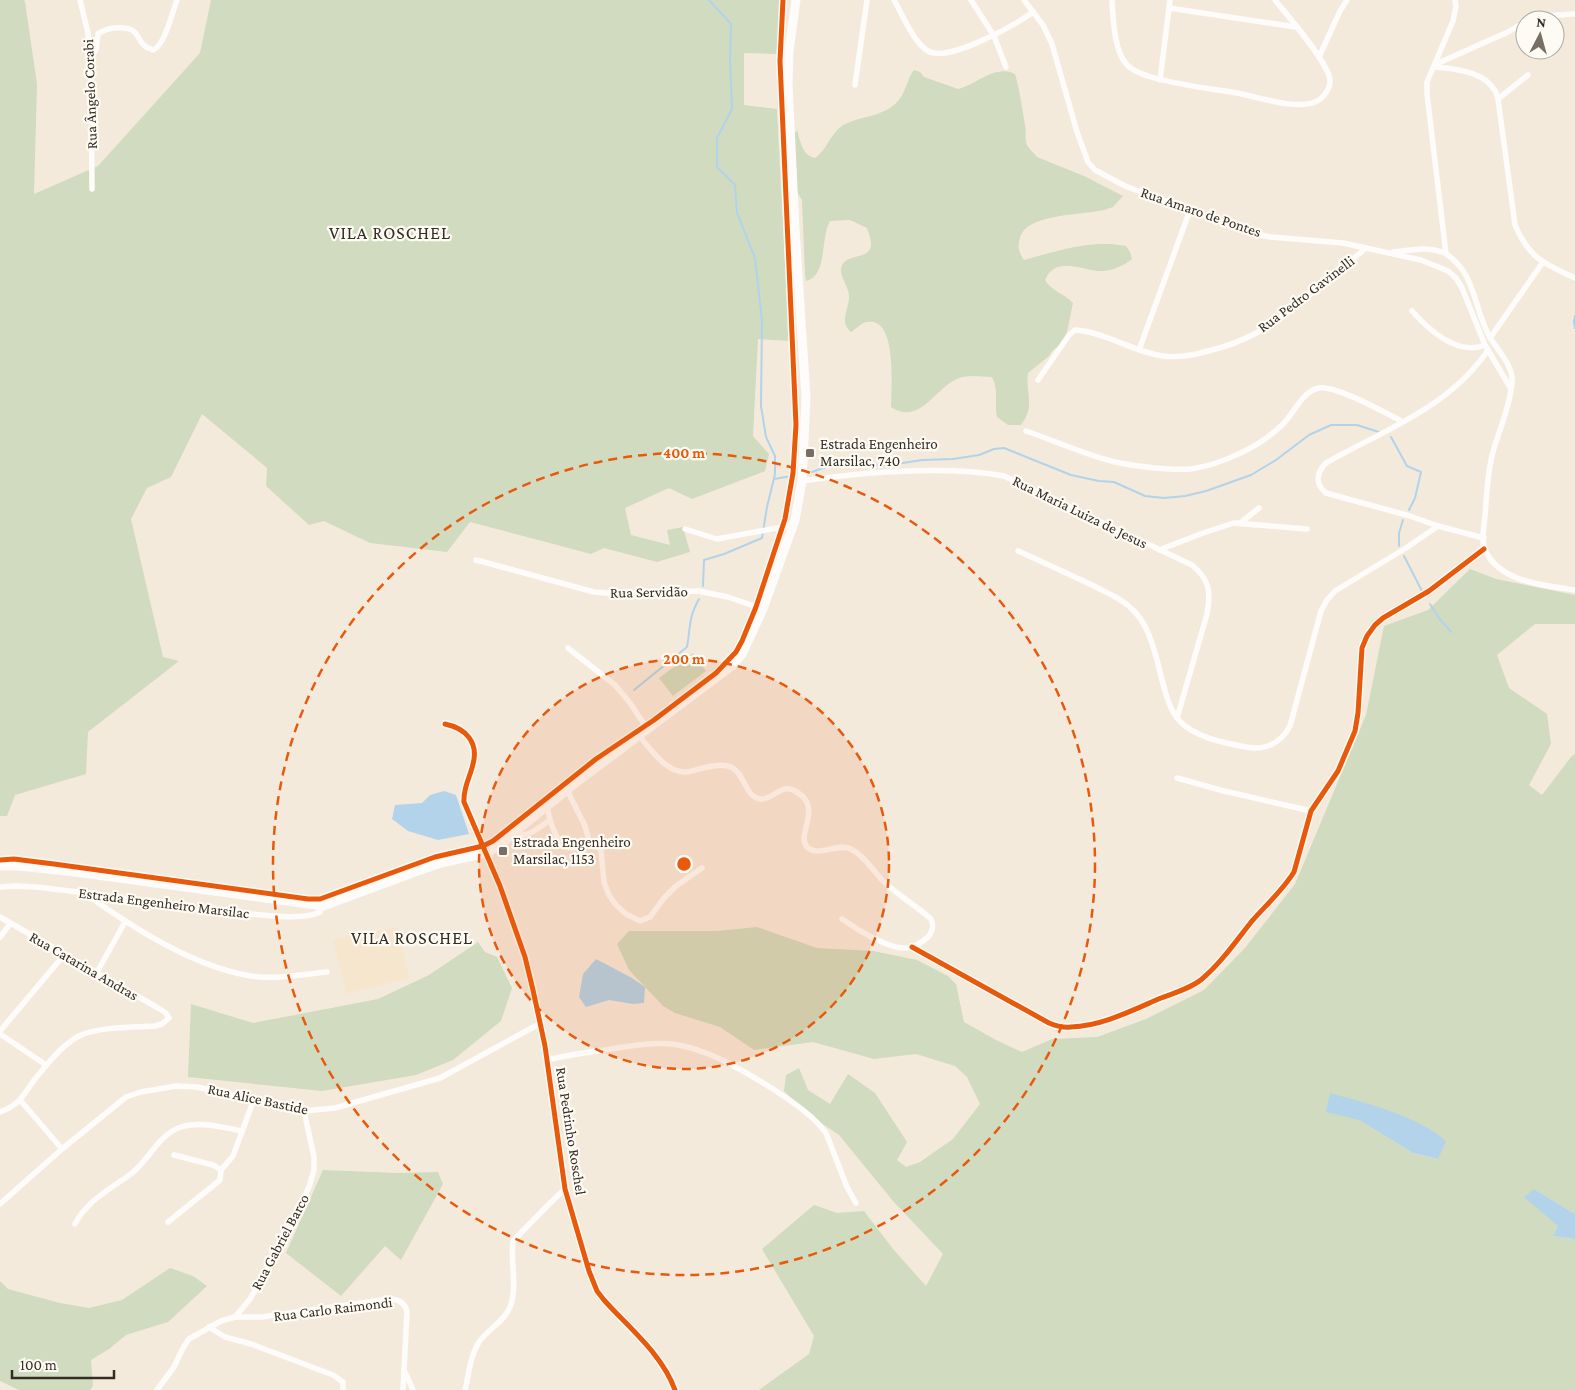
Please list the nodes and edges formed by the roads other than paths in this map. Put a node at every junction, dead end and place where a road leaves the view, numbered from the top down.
1 (80, 0) edge
2 (177, 0) edge
3 (866, 0) edge
4 (894, 0) edge
5 (971, 0) edge
6 (1024, 0) edge
7 (1112, 0) edge
8 (1170, 0) edge
9 (1275, 0) edge
10 (1348, 0) edge
11 (1455, 0) edge
12 (797, 2) edge
13 (1169, 8) junction
14 (1033, 12) junction
15 (1296, 27) junction
16 (1515, 28) edge
17 (994, 36) junction
18 (1320, 57) junction
19 (91, 58) junction
20 (1006, 66) dead end
21 (1435, 66) junction
22 (1528, 75) dead end
23 (1160, 80) junction
24 (855, 85) dead end
25 (1498, 99) junction
26 (92, 189) dead end
27 (1190, 210) junction
28 (1366, 248) junction
29 (1387, 252) junction
30 (1446, 254) junction
31 (1543, 262) junction
32 (1575, 278) edge
33 (1412, 311) dead end
34 (1490, 338) junction
35 (1487, 347) junction
36 (1139, 350) junction
37 (1038, 380) dead end
38 (1511, 389) junction
39 (1403, 422) junction
40 (1026, 431) dead end
41 (802, 481) junction
42 (1259, 508) dead end
43 (1240, 523) junction
44 (793, 525) junction
45 (1438, 526) junction
46 (685, 529) dead end
47 (1307, 529) dead end
48 (1484, 538) junction
49 (1484, 549) junction
50 (1159, 550) junction
51 (1018, 551) dead end
52 (476, 560) dead end
53 (1575, 590) edge
54 (763, 609) junction
55 (568, 648) dead end
56 (1177, 718) junction
57 (445, 724) dead end
58 (648, 730) junction
59 (639, 736) junction
60 (1176, 778) dead end
61 (566, 790) junction
62 (547, 806) junction
63 (1311, 811) junction
64 (550, 820) junction
65 (513, 834) junction
66 (590, 844) junction
67 (486, 853) junction
68 (0, 866) edge
69 (702, 868) dead end
70 (0, 887) edge
71 (85, 894) junction
72 (323, 906) junction
73 (0, 917) edge
74 (842, 919) dead end
75 (125, 922) junction
76 (10, 924) junction
77 (0, 937) edge
78 (912, 947) junction
79 (64, 954) junction
80 (328, 972) dead end
81 (96, 974) junction
82 (539, 1024) junction
83 (0, 1033) edge
84 (547, 1060) junction
85 (46, 1065) junction
86 (254, 1098) junction
87 (21, 1100) junction
88 (304, 1111) junction
89 (0, 1112) edge
90 (242, 1131) junction
91 (62, 1149) junction
92 (174, 1155) dead end
93 (221, 1170) junction
94 (565, 1190) junction
95 (856, 1203) dead end
96 (0, 1204) edge
97 (168, 1222) dead end
98 (75, 1224) dead end
99 (235, 1317) junction
100 (208, 1327) junction
101 (403, 1369) junction
102 (156, 1390) edge
103 (343, 1390) edge
104 (403, 1390) edge
105 (413, 1390) edge
106 (465, 1390) edge
107 (675, 1390) edge

1 - 19 street, Rua Ângelo Corabi
2 - 19 street
3 - 24 street
4 - 17 street
5 - 17 street
6 - 14 street, Rua Amaro de Pontes
7 - 23 street
8 - 13 street
9 - 15 street
10 - 18 street
11 - 21 street
12 - 41 main road, Estrada Engenheiro Marsilac
13 - 15 street
13 - 23 street
14 - 17 street
14 - 27 street, Rua Amaro de Pontes
15 - 18 street
16 - 21 street
17 - 20 street
18 - 23 street
19 - 26 street, Rua Ângelo Corabi
21 - 25 street
21 - 30 street
22 - 25 street
25 - 31 street
27 - 28 street, Rua Amaro de Pontes
27 - 36 street
28 - 29 street, Rua Amaro de Pontes
28 - 36 street, Rua Pedro Gavinelli
29 - 30 street
29 - 35 street, Rua Amaro de Pontes
30 - 34 street
31 - 32 street
31 - 34 street
33 - 35 street
34 - 38 street
35 - 38 street, Rua Amaro de Pontes
35 - 39 street
36 - 37 street, Rua Pedro Gavinelli
38 - 48 street
39 - 40 street
39 - 45 street
41 - 44 main road, Estrada Engenheiro Marsilac
41 - 50 street, Rua Maria Luiza de Jesus
42 - 43 street
43 - 47 street
43 - 50 street
44 - 46 street
44 - 54 main road, Estrada Engenheiro Marsilac
45 - 48 street
45 - 56 street
48 - 49 street
49 - 53 street
49 - 63 street
50 - 56 street, Rua Maria Luiza de Jesus
51 - 56 street
52 - 54 street, Rua Servidão
54 - 58 main road, Estrada Engenheiro Marsilac
55 - 58 street
57 - 67 street, Rua Pedrinho Roschel
58 - 59 main road, Estrada Engenheiro Marsilac
59 - 61 main road, Estrada Engenheiro Marsilac
59 - 78 street
60 - 63 street
61 - 62 main road, Estrada Engenheiro Marsilac
61 - 66 street
62 - 64 street
62 - 65 main road, Estrada Engenheiro Marsilac
63 - 78 street
64 - 65 street
64 - 66 street
65 - 67 main road, Estrada Engenheiro Marsilac
66 - 69 street
67 - 72 main road, Estrada Engenheiro Marsilac
67 - 82 street, Rua Pedrinho Roschel
68 - 72 main road, Estrada Engenheiro Marsilac
70 - 71 street, Estrada Engenheiro Marsilac
71 - 72 street, Estrada Engenheiro Marsilac
71 - 75 street
73 - 76 street, Rua Catarina Andras
74 - 78 street
75 - 80 street
75 - 81 street
76 - 77 street
76 - 79 street, Rua Catarina Andras
79 - 81 street, Rua Catarina Andras
79 - 83 street
81 - 85 street, Rua Catarina Andras
82 - 84 street, Rua Pedrinho Roschel
82 - 88 street, Rua Alice Bastide
83 - 85 street
84 - 94 street, Rua Pedrinho Roschel
84 - 95 street
85 - 87 street
86 - 88 street, Rua Alice Bastide
86 - 90 street
86 - 91 street, Rua Alice Bastide
87 - 89 street
87 - 91 street
88 - 99 street, Rua Gabriel Barco
90 - 93 street
90 - 98 street
91 - 96 street, Rua Alice Bastide
92 - 93 street
93 - 97 street
94 - 106 street
94 - 107 street, Rua Pedrinho Roschel
99 - 100 street
99 - 101 street, Rua Carlo Raimondi
100 - 102 street
100 - 103 street
101 - 104 street, Rua Carlo Raimondi
101 - 105 street

